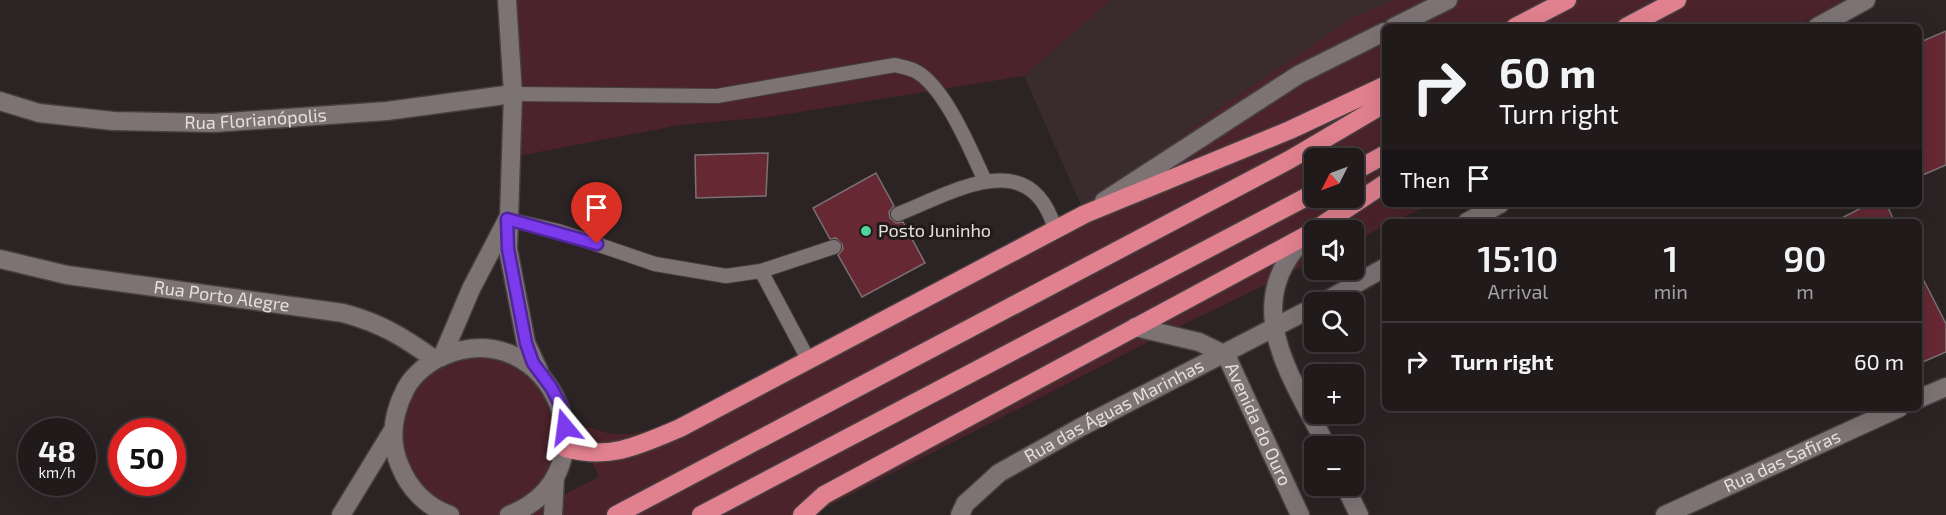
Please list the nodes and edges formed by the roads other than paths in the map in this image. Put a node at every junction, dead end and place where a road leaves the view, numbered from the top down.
1 (507, 0) edge
2 (1448, 0) edge
3 (1567, 0) edge
4 (1677, 0) edge
5 (1866, 0) edge
6 (1400, 24) edge
7 (1520, 24) edge
8 (1632, 24) edge
9 (1822, 24) edge
10 (1382, 33) edge
11 (1382, 87) edge
12 (513, 94) junction
13 (0, 101) edge
14 (1382, 105) edge
15 (1382, 156) edge
16 (1364, 166) edge
17 (984, 181) junction
18 (1382, 185) edge
19 (1304, 198) edge
20 (1494, 207) edge
21 (898, 214) dead end
22 (1084, 214) junction
23 (507, 219) junction
24 (1472, 219) edge
25 (1330, 220) edge
26 (1055, 229) junction
27 (1304, 237) edge
28 (1304, 238) edge
29 (834, 247) dead end
30 (0, 259) edge
31 (1382, 269) edge
32 (761, 271) junction
33 (1341, 292) edge
34 (1304, 313) edge
35 (1135, 327) junction
36 (1274, 330) junction
37 (1226, 355) junction
38 (438, 358) junction
39 (808, 360) junction
40 (551, 387) junction
41 (1946, 387) edge
42 (1922, 397) edge
43 (1892, 411) edge
44 (393, 430) junction
45 (1322, 436) edge
46 (565, 448) junction
47 (555, 477) junction
48 (1350, 496) edge
49 (443, 514) edge
50 (341, 515) edge
51 (509, 515) edge
52 (553, 515) edge
53 (616, 515) edge
54 (701, 515) edge
55 (802, 515) edge
56 (960, 515) edge
57 (1300, 515) edge
58 (1359, 515) edge
59 (1665, 515) edge

1 - 12 street
2 - 6 street
3 - 7 highway
4 - 8 highway
5 - 9 street
10 - 22 street
11 - 22 highway
12 - 13 street, Rua Florianópolis
12 - 17 lane
12 - 23 street
14 - 53 highway
15 - 16 highway
17 - 21 lane
17 - 26 lane
18 - 25 highway
19 - 54 highway
20 - 24 street
22 - 26 highway
23 - 32 lane
23 - 38 street
23 - 40 street
26 - 39 highway
27 - 35 highway
28 - 36 street
29 - 32 lane
30 - 38 street, Rua Porto Alegre
31 - 33 street
32 - 39 lane
34 - 36 street, Rua das Águas Marinhas
35 - 37 street, Avenida do Ouro
35 - 55 highway
36 - 37 street, Rua das Águas Marinhas
36 - 45 street
37 - 56 street, Rua das Águas Marinhas
37 - 57 street, Avenida do Ouro
38 - 40 street
38 - 44 street
39 - 46 highway
40 - 46 street
41 - 42 street
43 - 59 street, Rua das Safiras
44 - 49 street
44 - 50 street
46 - 47 street
47 - 51 street
47 - 52 street
48 - 58 street

